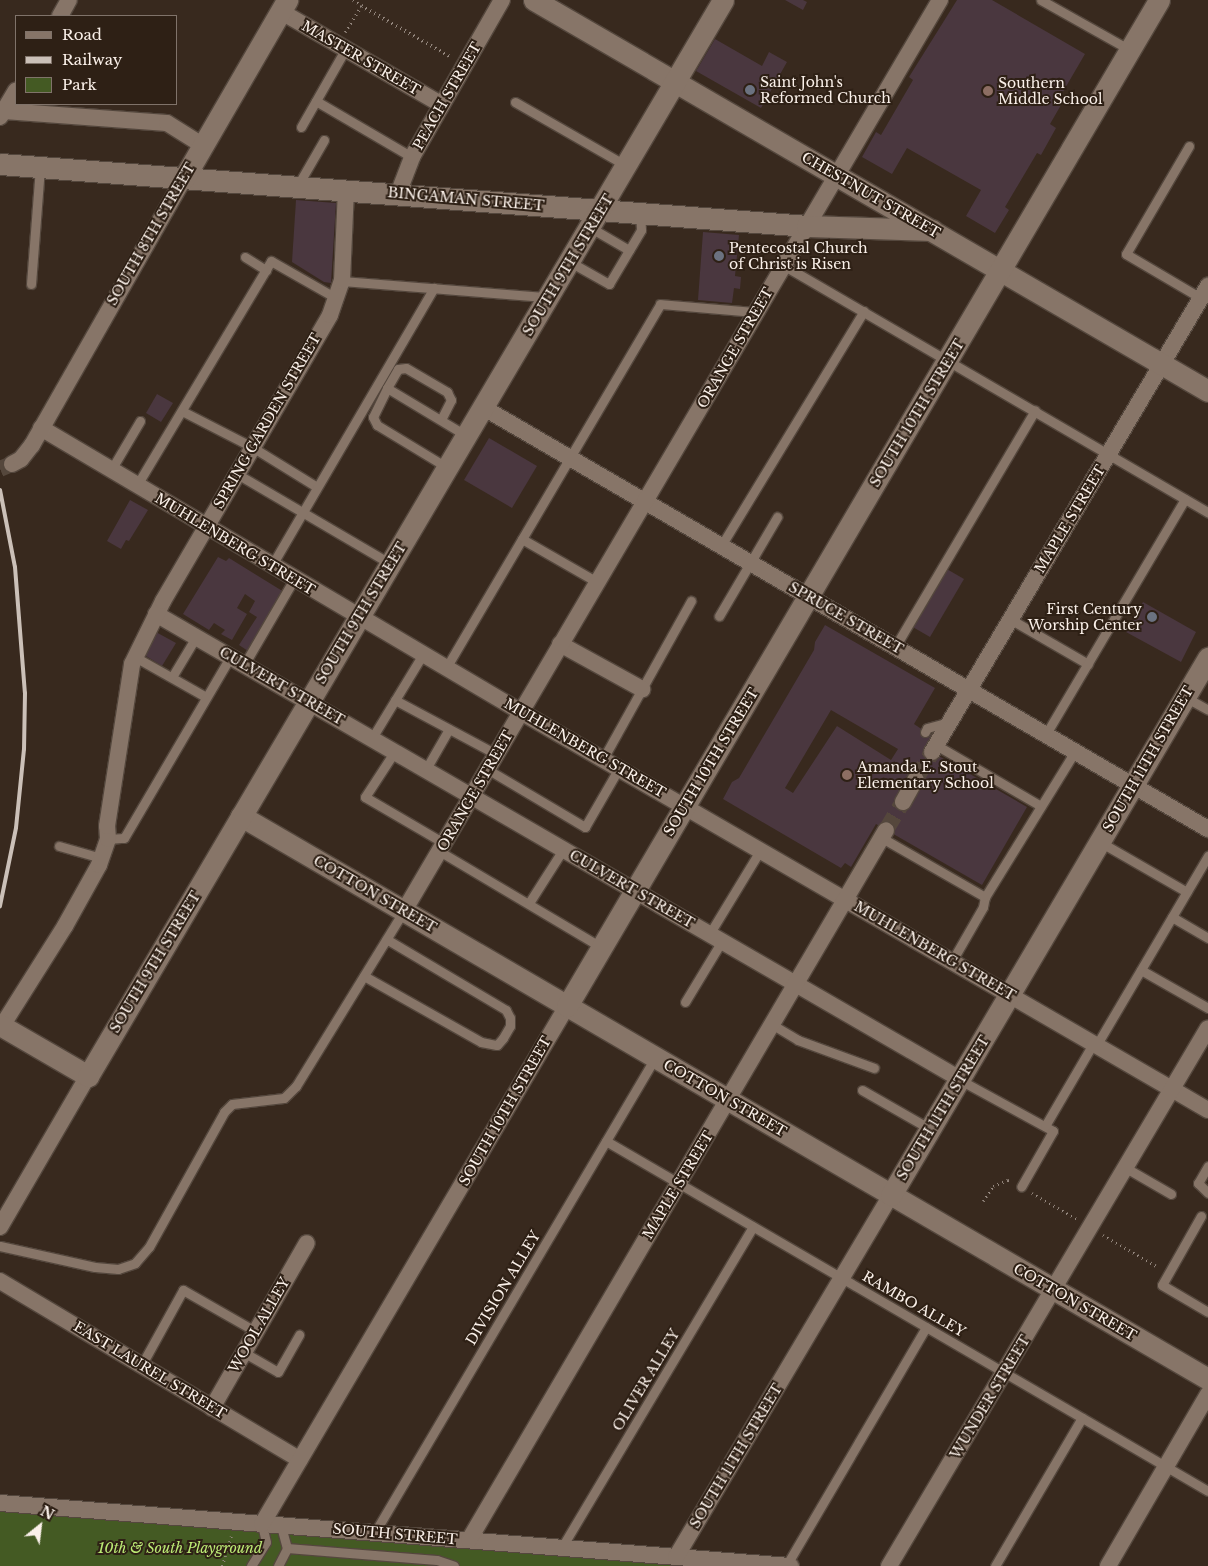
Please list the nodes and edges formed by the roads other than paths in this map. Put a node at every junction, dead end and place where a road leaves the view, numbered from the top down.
1 (69, 0) edge
2 (502, 0) edge
3 (534, 0) edge
4 (723, 0) edge
5 (940, 0) edge
6 (1041, 0) edge
7 (1159, 0) edge
8 (284, 5) edge
9 (61, 15) edge
10 (342, 46) junction
11 (1130, 50) junction
12 (676, 82) junction
13 (15, 92) edge
14 (316, 101) junction
15 (515, 102) dead end
16 (442, 105) junction
17 (2, 114) edge
18 (301, 127) dead end
19 (324, 140) dead end
20 (202, 145) junction
21 (1189, 146) dead end
22 (412, 157) junction
23 (0, 164) edge
24 (627, 166) junction
25 (40, 167) junction
26 (836, 174) junction
27 (184, 178) junction
28 (297, 186) junction
29 (346, 190) junction
30 (398, 194) junction
31 (601, 210) junction
32 (640, 213) junction
33 (807, 226) junction
34 (590, 228) junction
35 (932, 230) junction
36 (629, 250) junction
37 (245, 257) dead end
38 (570, 262) junction
39 (783, 265) junction
40 (266, 270) junction
41 (1002, 271) junction
42 (342, 281) junction
43 (31, 284) dead end
44 (434, 288) junction
45 (1204, 292) edge
46 (550, 297) junction
47 (336, 298) junction
48 (864, 311) junction
49 (756, 312) junction
50 (948, 360) junction
51 (1163, 365) junction
52 (387, 388) junction
53 (1208, 391) edge
54 (484, 408) junction
55 (182, 410) junction
56 (1034, 410) junction
57 (441, 420) junction
58 (140, 421) dead end
59 (41, 428) junction
60 (467, 436) junction
61 (252, 447) junction
62 (1108, 454) junction
63 (569, 458) junction
64 (12, 464) tunnel mouth
65 (448, 468) junction
66 (111, 470) junction
67 (237, 474) junction
68 (137, 485) junction
69 (317, 487) junction
70 (1185, 499) junction
71 (644, 502) junction
72 (302, 512) junction
73 (1208, 512) edge
74 (777, 516) dead end
75 (206, 526) junction
76 (522, 538) junction
77 (721, 546) junction
78 (750, 563) junction
79 (391, 564) junction
80 (272, 565) junction
81 (294, 579) junction
82 (597, 582) junction
83 (808, 597) junction
84 (691, 601) dead end
85 (156, 614) junction
86 (719, 616) dead end
87 (359, 617) junction
88 (1010, 619) junction
89 (196, 637) junction
90 (560, 644) junction
91 (895, 647) junction
92 (423, 654) junction
93 (135, 657) junction
94 (1208, 658) edge
95 (237, 661) junction
96 (1088, 664) junction
97 (446, 668) junction
98 (172, 677) junction
99 (969, 688) junction
100 (642, 689) junction
101 (206, 697) junction
102 (1185, 697) junction
103 (395, 700) junction
104 (309, 702) junction
105 (1208, 710) edge
106 (520, 712) junction
107 (950, 722) junction
108 (449, 729) junction
109 (925, 732) dead end
110 (1046, 734) junction
111 (372, 738) junction
112 (934, 748) joint
113 (395, 751) junction
114 (1075, 751) junction
115 (496, 754) junction
116 (603, 759) junction
117 (426, 768) junction
118 (619, 768) junction
119 (487, 769) junction
120 (916, 778) tunnel mouth
121 (1134, 785) junction
122 (473, 795) junction
123 (903, 802) tunnel mouth
124 (1039, 805) junction
125 (685, 806) junction
126 (241, 816) junction
127 (1208, 829) edge
128 (884, 834) joint
129 (108, 839) junction
130 (1100, 842) junction
131 (59, 846) dead end
132 (442, 847) junction
133 (564, 848) junction
134 (762, 850) junction
135 (1208, 856) edge
136 (101, 858) junction
137 (635, 891) junction
138 (1187, 892) junction
139 (985, 897) junction
140 (846, 899) junction
141 (529, 903) junction
142 (404, 911) junction
143 (1172, 917) junction
144 (716, 937) junction
145 (1208, 938) edge
146 (386, 939) junction
147 (601, 947) junction
148 (952, 961) junction
149 (1141, 970) junction
150 (364, 976) junction
151 (796, 984) junction
152 (1010, 995) junction
153 (685, 1002) dead end
154 (567, 1006) junction
155 (1208, 1008) edge
156 (1, 1025) edge
157 (773, 1025) junction
158 (1208, 1028) edge
159 (1095, 1045) junction
160 (656, 1058) junction
161 (874, 1068) dead end
162 (88, 1076) junction
163 (960, 1080) junction
164 (1172, 1089) junction
165 (862, 1090) dead end
166 (729, 1100) junction
167 (1208, 1110) edge
168 (1045, 1126) junction
169 (930, 1129) junction
170 (606, 1141) junction
171 (1208, 1166) edge
172 (1126, 1168) junction
173 (679, 1184) junction
174 (1021, 1186) road end
175 (1208, 1193) edge
176 (1170, 1194) dead end
177 (891, 1195) junction
178 (1201, 1216) dead end
179 (0, 1227) edge
180 (753, 1227) junction
181 (307, 1242) dead end
182 (0, 1246) edge
183 (842, 1278) junction
184 (0, 1281) edge
185 (1053, 1289) junction
186 (1208, 1312) edge
187 (926, 1327) junction
188 (255, 1331) junction
189 (300, 1335) dead end
190 (243, 1352) junction
191 (142, 1366) junction
192 (1004, 1373) junction
193 (1208, 1380) edge
194 (1208, 1394) edge
195 (212, 1408) junction
196 (1082, 1418) junction
197 (300, 1460) junction
198 (1167, 1467) junction
199 (1208, 1491) edge
200 (0, 1503) edge
201 (262, 1524) junction
202 (281, 1526) junction
203 (374, 1532) junction
204 (469, 1540) junction
205 (562, 1547) junction
206 (287, 1548) junction
207 (676, 1557) junction
208 (251, 1566) edge
209 (278, 1566) edge
210 (454, 1566) edge
211 (786, 1566) edge
212 (790, 1566) edge
213 (889, 1566) edge
214 (995, 1566) edge
215 (1108, 1566) edge

1 - 9 street
2 - 16 street, PEACH STREET
3 - 12 street, CHESTNUT STREET
4 - 12 street, SOUTH 9TH STREET
5 - 26 street, ORANGE STREET
6 - 11 lane
7 - 11 street, SOUTH 10TH STREET
8 - 10 street, MASTER STREET
8 - 20 street, SOUTH 8TH STREET
10 - 14 lane
10 - 16 street, MASTER STREET
11 - 41 street, SOUTH 10TH STREET
12 - 24 street, SOUTH 9TH STREET
12 - 26 street, CHESTNUT STREET
13 - 17 street
14 - 18 lane
14 - 22 lane
15 - 24 lane
16 - 22 street, PEACH STREET
17 - 20 street
19 - 28 lane
20 - 27 street, SOUTH 8TH STREET
21 - 45 lane
22 - 30 street, PEACH STREET
23 - 25 street, BINGAMAN STREET
24 - 31 street, SOUTH 9TH STREET
25 - 27 street, BINGAMAN STREET
25 - 43 lane
26 - 33 street, ORANGE STREET
26 - 35 street, CHESTNUT STREET
27 - 28 street, BINGAMAN STREET
27 - 59 street, SOUTH 8TH STREET
28 - 29 street, BINGAMAN STREET
29 - 30 street, BINGAMAN STREET
29 - 42 street, SPRING GARDEN STREET
30 - 31 street, BINGAMAN STREET
31 - 32 street, BINGAMAN STREET
31 - 34 street, SOUTH 9TH STREET
32 - 33 street, BINGAMAN STREET
32 - 36 lane
33 - 35 street, BINGAMAN STREET
33 - 39 street, ORANGE STREET
34 - 36 lane
34 - 38 street, SOUTH 9TH STREET
35 - 41 street, CHESTNUT STREET
36 - 38 lane
37 - 40 lane
38 - 46 street, SOUTH 9TH STREET
39 - 48 lane
39 - 49 street, ORANGE STREET
40 - 47 lane
40 - 55 lane
41 - 50 street, SOUTH 10TH STREET
41 - 51 street, CHESTNUT STREET
42 - 44 lane
42 - 47 street, SPRING GARDEN STREET
44 - 46 lane
44 - 69 lane
45 - 51 street, MAPLE STREET
46 - 54 street, SOUTH 9TH STREET
47 - 61 street, SPRING GARDEN STREET
48 - 50 lane
48 - 77 lane
49 - 63 lane
49 - 71 street, ORANGE STREET
50 - 56 lane
50 - 83 street, SOUTH 10TH STREET
51 - 53 street, CHESTNUT STREET
51 - 62 street, MAPLE STREET
52 - 57 lane
52 - 57 lane
52 - 65 lane
54 - 60 street, SOUTH 9TH STREET
54 - 63 street, SPRUCE STREET
55 - 61 lane
55 - 68 lane
56 - 62 lane
56 - 91 lane
57 - 60 lane
58 - 66 lane
59 - 64 street, SOUTH 8TH STREET
59 - 66 street, MUHLENBERG STREET
60 - 65 street, SOUTH 9TH STREET
61 - 67 street, SPRING GARDEN STREET
61 - 69 lane
62 - 70 lane
62 - 88 street, MAPLE STREET
63 - 71 street, SPRUCE STREET
63 - 76 lane
65 - 79 street, SOUTH 9TH STREET
66 - 68 street, MUHLENBERG STREET
67 - 72 lane
67 - 75 street, SPRING GARDEN STREET
68 - 75 street, MUHLENBERG STREET
69 - 72 lane
70 - 73 lane
70 - 96 lane
71 - 77 street, SPRUCE STREET
71 - 82 street, ORANGE STREET
72 - 79 lane
72 - 80 lane
74 - 78 lane
75 - 80 street, MUHLENBERG STREET
75 - 85 street, SPRING GARDEN STREET
76 - 82 lane
76 - 97 lane
77 - 78 street, SPRUCE STREET
78 - 83 street, SPRUCE STREET
78 - 86 lane
79 - 87 street, SOUTH 9TH STREET
80 - 81 street, MUHLENBERG STREET
81 - 87 street, MUHLENBERG STREET
81 - 95 lane
82 - 90 street, ORANGE STREET
83 - 91 street, SPRUCE STREET
83 - 125 street, SOUTH 10TH STREET
84 - 100 lane
85 - 89 street, CULVERT STREET
85 - 93 street, SPRING GARDEN STREET
87 - 92 street, MUHLENBERG STREET
87 - 104 street, SOUTH 9TH STREET
88 - 96 lane
88 - 99 street, MAPLE STREET
89 - 95 street, CULVERT STREET
89 - 98 lane
90 - 100 street
90 - 106 street, ORANGE STREET
91 - 99 street, SPRUCE STREET
92 - 97 street, MUHLENBERG STREET
92 - 103 lane
93 - 98 lane
93 - 129 street, SPRING GARDEN STREET
94 - 102 street, SOUTH 11TH STREET
95 - 101 lane
95 - 104 street, CULVERT STREET
96 - 110 lane
97 - 106 street, MUHLENBERG STREET
98 - 101 lane
99 - 107 street, MAPLE STREET
99 - 110 street, SPRUCE STREET
100 - 116 lane
101 - 129 lane
102 - 105 lane
102 - 121 street, SOUTH 11TH STREET
103 - 108 lane
103 - 111 lane
104 - 111 street, CULVERT STREET
104 - 126 street, SOUTH 9TH STREET
106 - 115 street, ORANGE STREET
106 - 116 street, MUHLENBERG STREET
107 - 109 lane
107 - 112 street, MAPLE STREET
108 - 115 lane
108 - 117 lane
110 - 114 street, SPRUCE STREET
111 - 113 street, CULVERT STREET
112 - 124 lane
113 - 117 street, CULVERT STREET
113 - 132 lane
114 - 121 street, SPRUCE STREET
114 - 124 lane
115 - 119 street, ORANGE STREET
116 - 118 street, MUHLENBERG STREET
117 - 122 street, CULVERT STREET
118 - 119 lane
118 - 125 street, MUHLENBERG STREET
119 - 122 street, ORANGE STREET
120 - 123 street
121 - 127 street, SPRUCE STREET
121 - 130 street, SOUTH 11TH STREET
122 - 132 street, ORANGE STREET
122 - 133 street, CULVERT STREET
124 - 139 lane
125 - 134 street, MUHLENBERG STREET
125 - 137 street, SOUTH 10TH STREET
126 - 142 street, COTTON STREET
126 - 162 street, SOUTH 9TH STREET
128 - 139 lane
128 - 140 street, MAPLE STREET
129 - 136 street, SPRING GARDEN STREET
130 - 138 lane
130 - 152 street, SOUTH 11TH STREET
131 - 136 lane
132 - 141 lane
132 - 142 street, ORANGE STREET
133 - 137 street, CULVERT STREET
133 - 141 lane
134 - 140 street, MUHLENBERG STREET
134 - 144 lane
135 - 138 lane
136 - 156 street, SPRING GARDEN STREET
137 - 144 street, CULVERT STREET
137 - 147 street, SOUTH 10TH STREET
138 - 143 lane
139 - 148 lane
140 - 148 street, MUHLENBERG STREET
140 - 151 street, MAPLE STREET
141 - 147 lane
142 - 146 lane
142 - 154 street, COTTON STREET
143 - 145 lane
143 - 149 lane
144 - 151 street, CULVERT STREET
144 - 153 lane
146 - 150 lane
146 - 150 lane
147 - 154 street, SOUTH 10TH STREET
148 - 152 street, MUHLENBERG STREET
149 - 155 lane
149 - 159 lane
150 - 182 lane
151 - 157 street, MAPLE STREET
151 - 163 street, CULVERT STREET
152 - 159 street, MUHLENBERG STREET
152 - 163 street, SOUTH 11TH STREET
154 - 160 street, COTTON STREET
154 - 197 street, SOUTH 10TH STREET
156 - 162 street
157 - 161 lane
157 - 166 street, MAPLE STREET
158 - 164 street, WUNDER STREET
159 - 164 street, MUHLENBERG STREET
159 - 168 lane
160 - 166 street, COTTON STREET
160 - 170 lane, DIVISION ALLEY
162 - 179 street, SOUTH 9TH STREET
163 - 168 lane, CULVERT STREET
163 - 169 street, SOUTH 11TH STREET
164 - 167 street, MUHLENBERG STREET
164 - 172 street, WUNDER STREET
165 - 169 lane
166 - 173 street, MAPLE STREET
166 - 177 street, COTTON STREET
168 - 174 lane
169 - 177 street, SOUTH 11TH STREET
170 - 173 lane, RAMBO ALLEY
170 - 203 lane, DIVISION ALLEY
171 - 175 lane
172 - 176 lane
172 - 185 street, WUNDER STREET
173 - 180 lane, RAMBO ALLEY
173 - 204 street, MAPLE STREET
177 - 183 street, SOUTH 11TH STREET
177 - 185 street, COTTON STREET
178 - 186 lane
180 - 183 lane, RAMBO ALLEY
180 - 205 lane, OLIVER ALLEY
181 - 188 street, WOOL ALLEY
183 - 187 lane, RAMBO ALLEY
183 - 207 street, SOUTH 11TH STREET
184 - 191 street, EAST LAUREL STREET
185 - 192 street, WUNDER STREET
185 - 193 street, COTTON STREET
187 - 192 lane, RAMBO ALLEY
187 - 211 lane
188 - 190 street, WOOL ALLEY
188 - 191 lane
189 - 190 lane
190 - 195 street, WOOL ALLEY
191 - 195 street, EAST LAUREL STREET
192 - 196 lane, RAMBO ALLEY
192 - 213 street, WUNDER STREET
194 - 198 street
195 - 197 street, EAST LAUREL STREET
196 - 198 lane, RAMBO ALLEY
196 - 214 lane
197 - 201 street, SOUTH 10TH STREET
198 - 199 lane, RAMBO ALLEY
198 - 215 street
200 - 201 street, SOUTH STREET
201 - 202 street, SOUTH STREET
201 - 208 lane
202 - 203 street, SOUTH STREET
202 - 206 lane
203 - 204 street, SOUTH STREET
204 - 205 street, SOUTH STREET
205 - 207 street, SOUTH STREET
206 - 209 lane
206 - 210 lane
207 - 211 street, SOUTH STREET
211 - 212 street, SOUTH STREET

